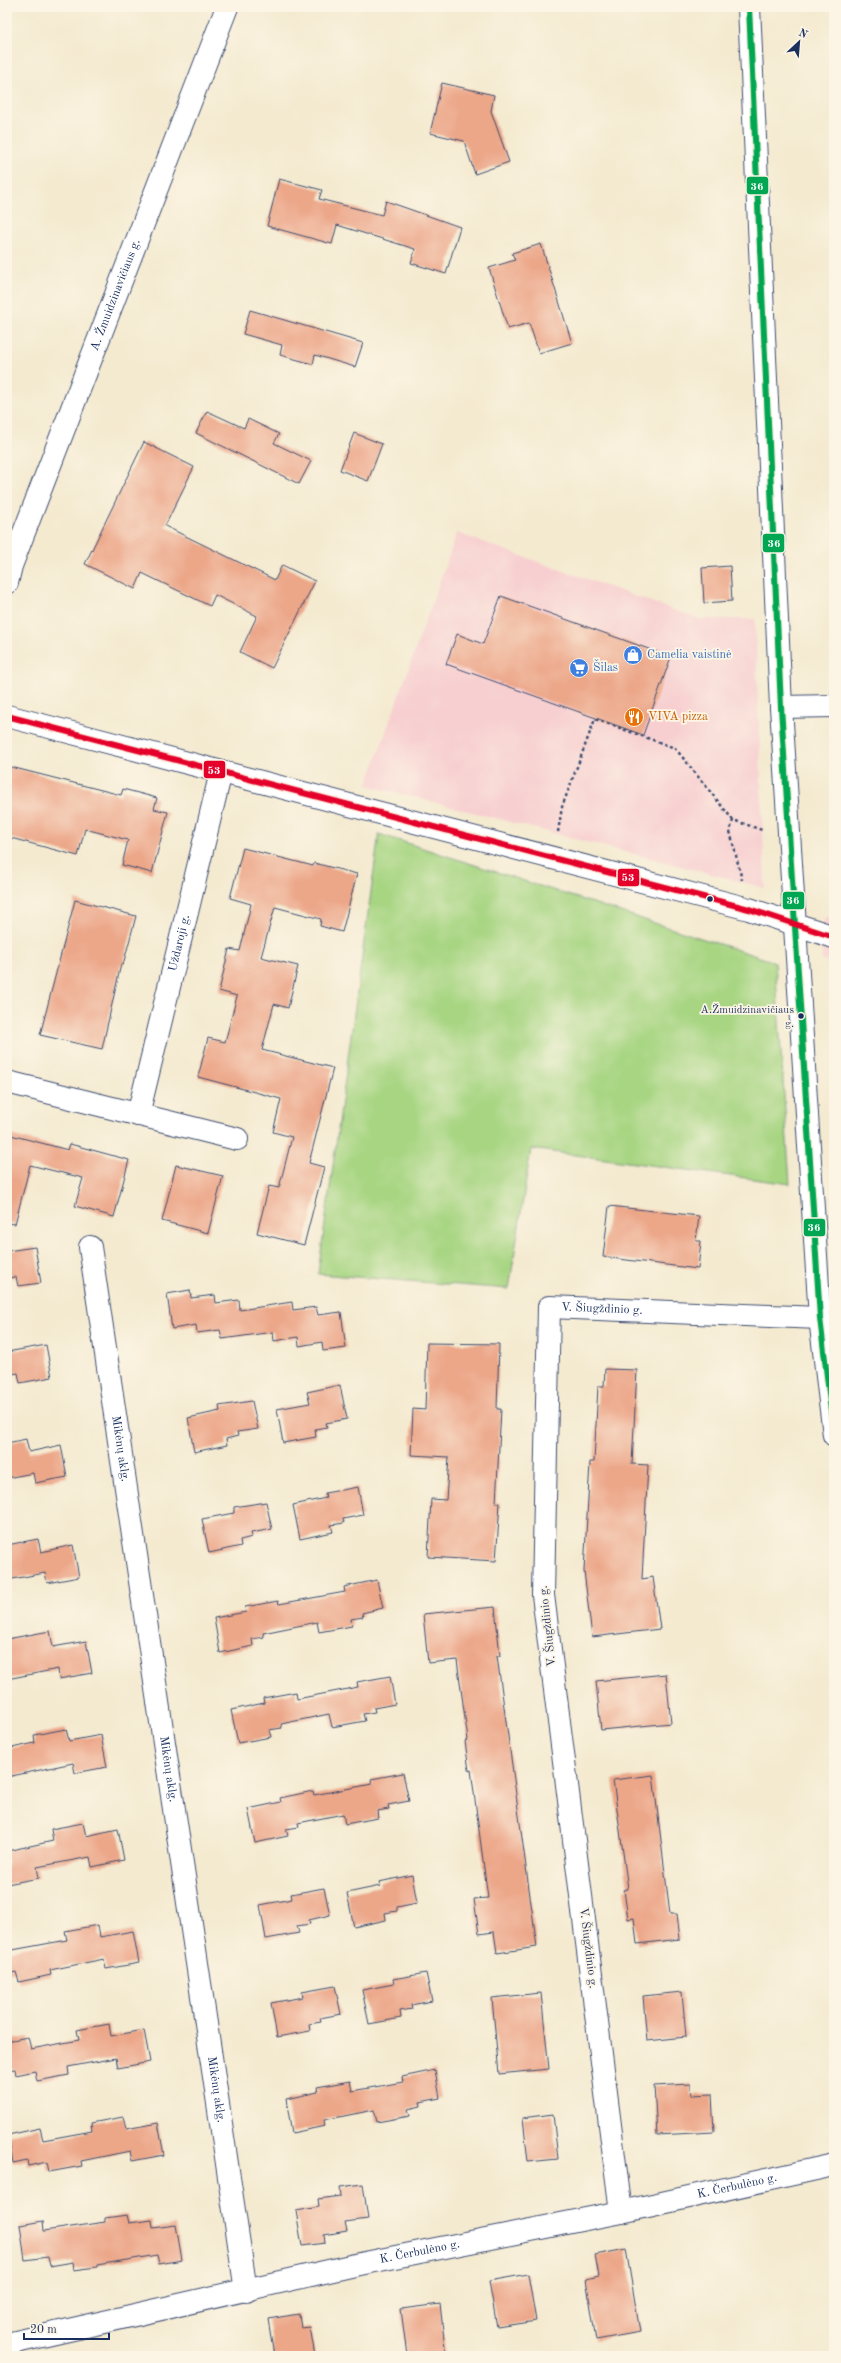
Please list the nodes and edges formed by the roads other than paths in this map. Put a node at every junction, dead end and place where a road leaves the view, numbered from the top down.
1 (227, 7) edge
2 (749, 7) edge
3 (7, 583) edge
4 (834, 706) edge
5 (781, 707) junction
6 (7, 716) edge
7 (221, 772) junction
8 (796, 924) junction
9 (834, 937) edge
10 (7, 1082) edge
11 (138, 1115) junction
12 (237, 1138) dead end
13 (90, 1247) dead end
14 (820, 1318) junction
15 (834, 1435) edge
16 (834, 2165) edge
17 (621, 2212) junction
18 (246, 2291) junction
19 (7, 2344) edge

1 - 3 street, A. Žmuidzinavičiaus g.
2 - 5 street
4 - 5 street
5 - 8 street
6 - 7 street
7 - 8 street
7 - 11 street, Uždaroji g.
8 - 9 street
8 - 14 street
10 - 11 street
11 - 12 street
13 - 18 street, Mikėnų aklg.
14 - 15 street
14 - 17 street, V. Šiugždinio g.
16 - 17 street, K. Čerbulėno g.
17 - 18 street, K. Čerbulėno g.
18 - 19 street, K. Čerbulėno g.

